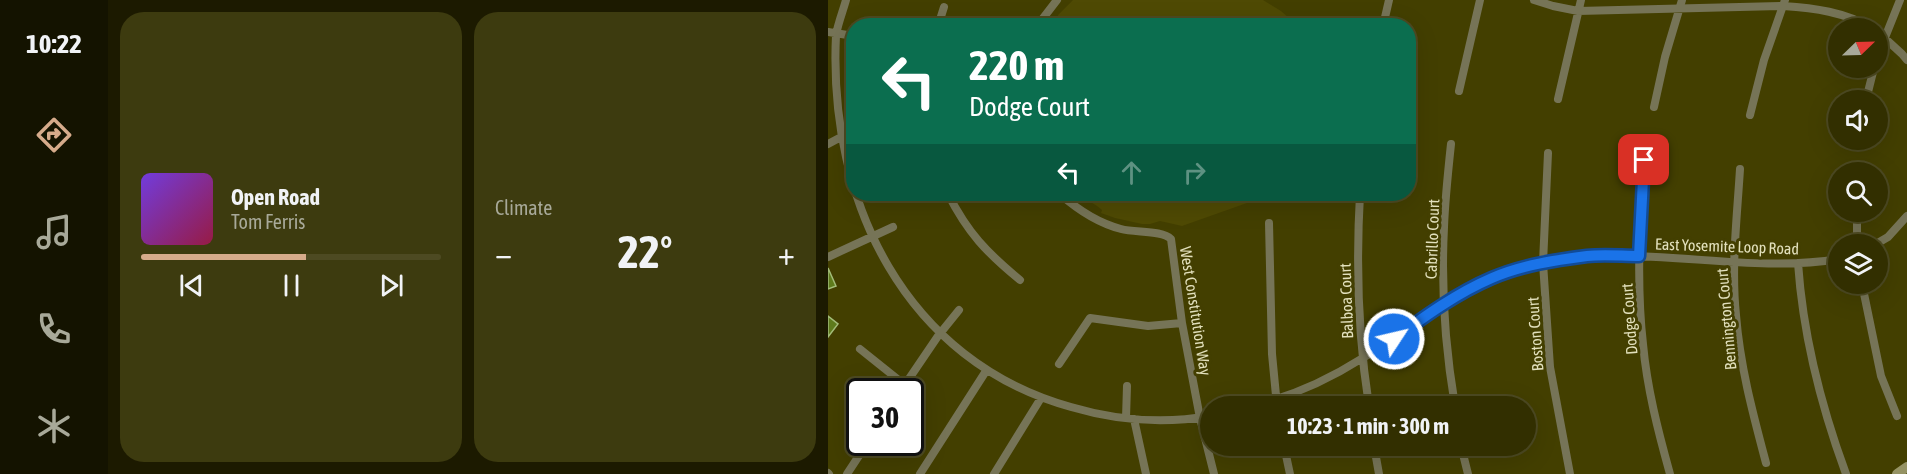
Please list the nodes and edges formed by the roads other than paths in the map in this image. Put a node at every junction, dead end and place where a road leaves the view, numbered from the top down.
1 (846, 0) edge
2 (1057, 0) edge
3 (1389, 0) edge
4 (1480, 0) edge
5 (1534, 0) edge
6 (1581, 0) edge
7 (1682, 0) edge
8 (1900, 0) edge
9 (1784, 3) edge
10 (944, 7) dead end
11 (1679, 9) junction
12 (1578, 11) junction
13 (941, 18) edge
14 (1043, 18) edge
15 (1385, 18) edge
16 (1848, 18) edge
17 (1888, 21) edge
18 (832, 33) edge
19 (1888, 41) edge
20 (1907, 60) edge
21 (1459, 91) dead end
22 (1558, 99) dead end
23 (1654, 107) dead end
24 (1750, 115) dead end
25 (846, 135) edge
26 (832, 142) edge
27 (1451, 144) dead end
28 (1548, 153) dead end
29 (1644, 160) dead end
30 (1740, 169) dead end
31 (843, 175) dead end
32 (952, 201) edge
33 (1068, 201) edge
34 (1360, 201) edge
35 (854, 214) dead end
36 (1907, 216) edge
37 (1269, 223) dead end
38 (894, 227) dead end
39 (1888, 237) edge
40 (866, 240) junction
41 (828, 256) edge
42 (1639, 256) junction
43 (1828, 260) edge
44 (1543, 263) junction
45 (1798, 263) junction
46 (1734, 264) junction
47 (1020, 280) dead end
48 (1864, 294) edge
49 (1443, 304) junction
50 (959, 310) dead end
51 (1182, 324) junction
52 (938, 336) junction
53 (860, 349) dead end
54 (1361, 360) junction
55 (1059, 364) dead end
56 (986, 371) junction
57 (892, 378) edge
58 (910, 378) edge
59 (1127, 386) dead end
60 (1276, 396) edge
61 (1293, 396) edge
62 (1366, 396) edge
63 (1453, 396) edge
64 (1041, 398) junction
65 (1897, 416) dead end
66 (1200, 418) joint
67 (1130, 419) junction
68 (858, 456) edge
69 (1210, 456) edge
70 (1286, 456) edge
71 (1376, 456) edge
72 (1464, 456) edge
73 (1766, 463) dead end
74 (1907, 467) edge
75 (847, 474) edge
76 (920, 474) edge
77 (994, 474) edge
78 (1146, 474) edge
79 (1214, 474) edge
80 (1290, 474) edge
81 (1379, 474) edge
82 (1468, 474) edge
83 (1570, 474) edge
84 (1670, 474) edge
85 (1846, 474) edge
86 (1897, 474) edge

1 - 18 street
2 - 14 street
3 - 15 street
4 - 21 street
5 - 12 street
6 - 12 street
7 - 11 street
8 - 17 street
9 - 11 street
9 - 16 street
9 - 24 street
10 - 13 street
11 - 12 street
11 - 23 street
12 - 22 street
18 - 26 street
19 - 20 street
25 - 26 street
26 - 31 street
27 - 49 street, Cabrillo Court
28 - 44 street, Boston Court
29 - 42 street, Dodge Court
30 - 46 street, Bennington Court
32 - 47 street
33 - 51 street, West Constitution Way
34 - 54 street, Balboa Court
35 - 40 street
36 - 39 street
37 - 60 street
38 - 40 street
40 - 41 street
40 - 52 street
42 - 44 street, East Yosemite Loop Road
42 - 46 street, East Yosemite Loop Road
42 - 84 street, Dodge Court
43 - 45 street, East Yosemite Loop Road
44 - 49 street, East Yosemite Loop Road
44 - 83 street, Boston Court
45 - 46 street, East Yosemite Loop Road
45 - 85 street
46 - 73 street, Bennington Court
48 - 65 street
49 - 54 street, East Yosemite Loop Road
49 - 63 street, Cabrillo Court
50 - 52 street
51 - 55 street
51 - 66 street, West Constitution Way
52 - 56 street
52 - 58 street
53 - 57 street
54 - 61 street, East Yosemite Loop Road
54 - 62 street, Balboa Court
56 - 64 street
56 - 76 street
59 - 67 street
64 - 67 street
64 - 77 street
66 - 67 street
67 - 78 street
68 - 75 street
69 - 79 street, West Constitution Way
70 - 80 street
71 - 81 street
72 - 82 street
74 - 86 street

